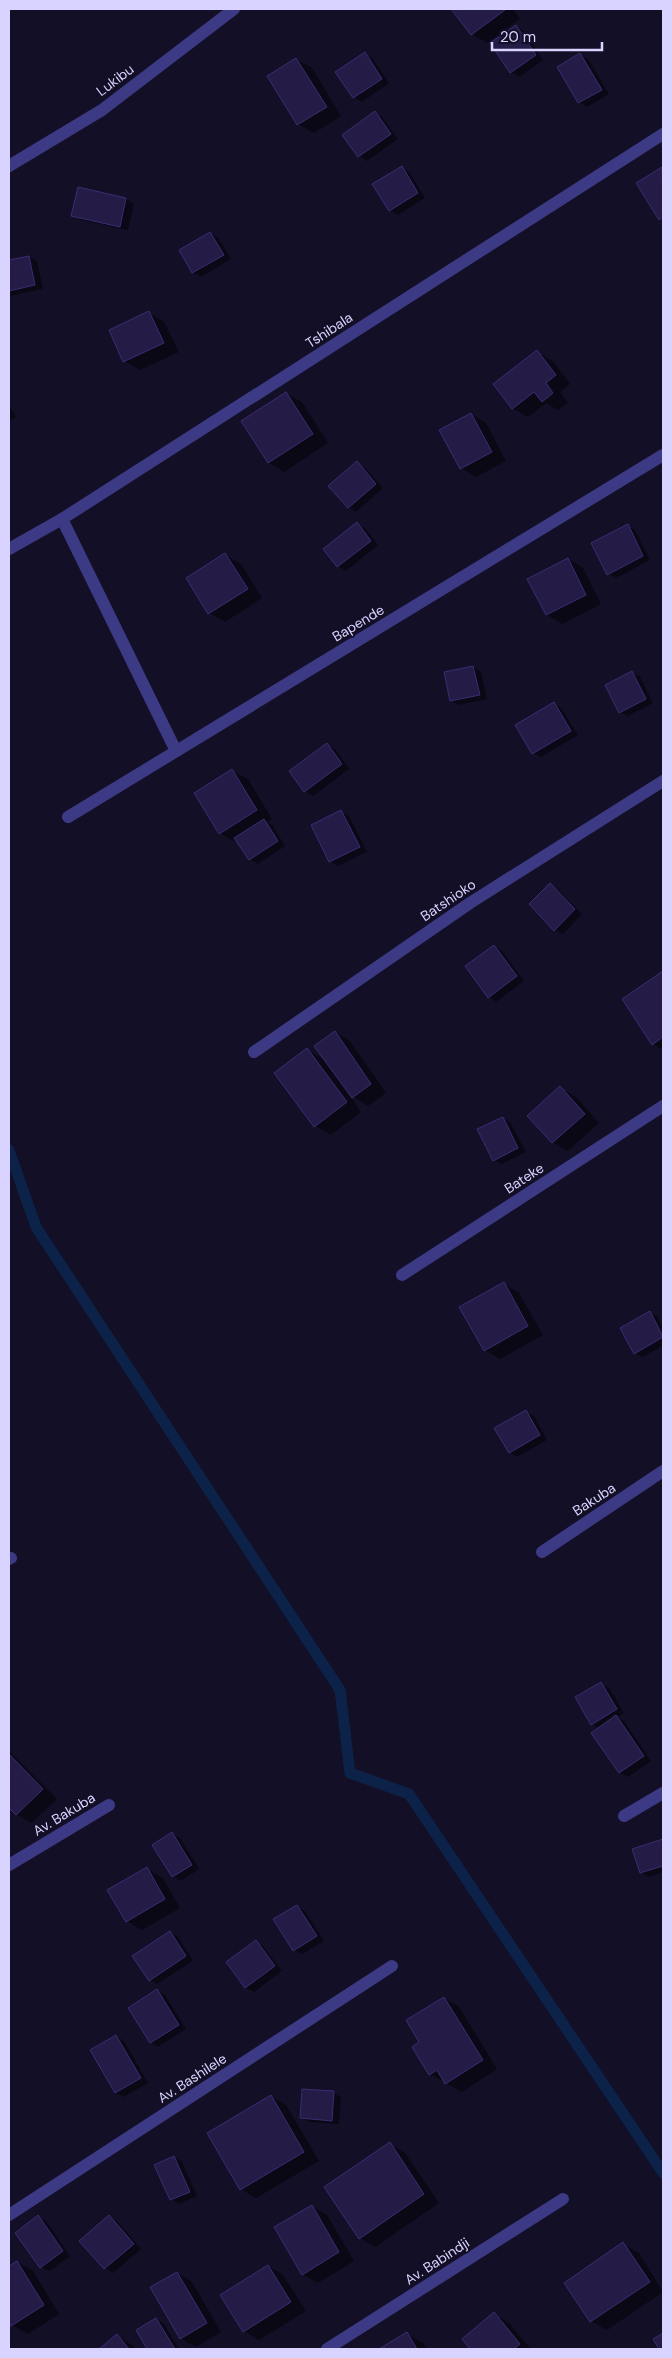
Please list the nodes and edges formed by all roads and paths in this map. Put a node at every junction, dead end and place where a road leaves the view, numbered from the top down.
1 (234, 9) edge
2 (663, 134) edge
3 (9, 166) edge
4 (663, 455) edge
5 (62, 519) junction
6 (9, 549) edge
7 (176, 750) junction
8 (663, 781) edge
9 (68, 817) dead end
10 (254, 1052) dead end
11 (663, 1106) edge
12 (402, 1275) dead end
13 (663, 1471) edge
14 (542, 1552) dead end
15 (663, 1793) edge
16 (109, 1805) dead end
17 (624, 1816) dead end
18 (9, 1865) edge
19 (392, 1966) dead end
20 (563, 2199) dead end
21 (9, 2215) edge
22 (327, 2349) edge

1 - 3 street, Lukibu
2 - 5 street, Tshibala
4 - 7 street, Bapende
5 - 6 street, Tshibala
5 - 7 street
7 - 9 street, Bapende
8 - 10 street, Batshioko
11 - 12 street, Bateke
13 - 14 street, Bakuba
15 - 17 street
16 - 18 street, Av. Bakuba
19 - 21 street, Av. Bashilele
20 - 22 street, Av. Babindji

